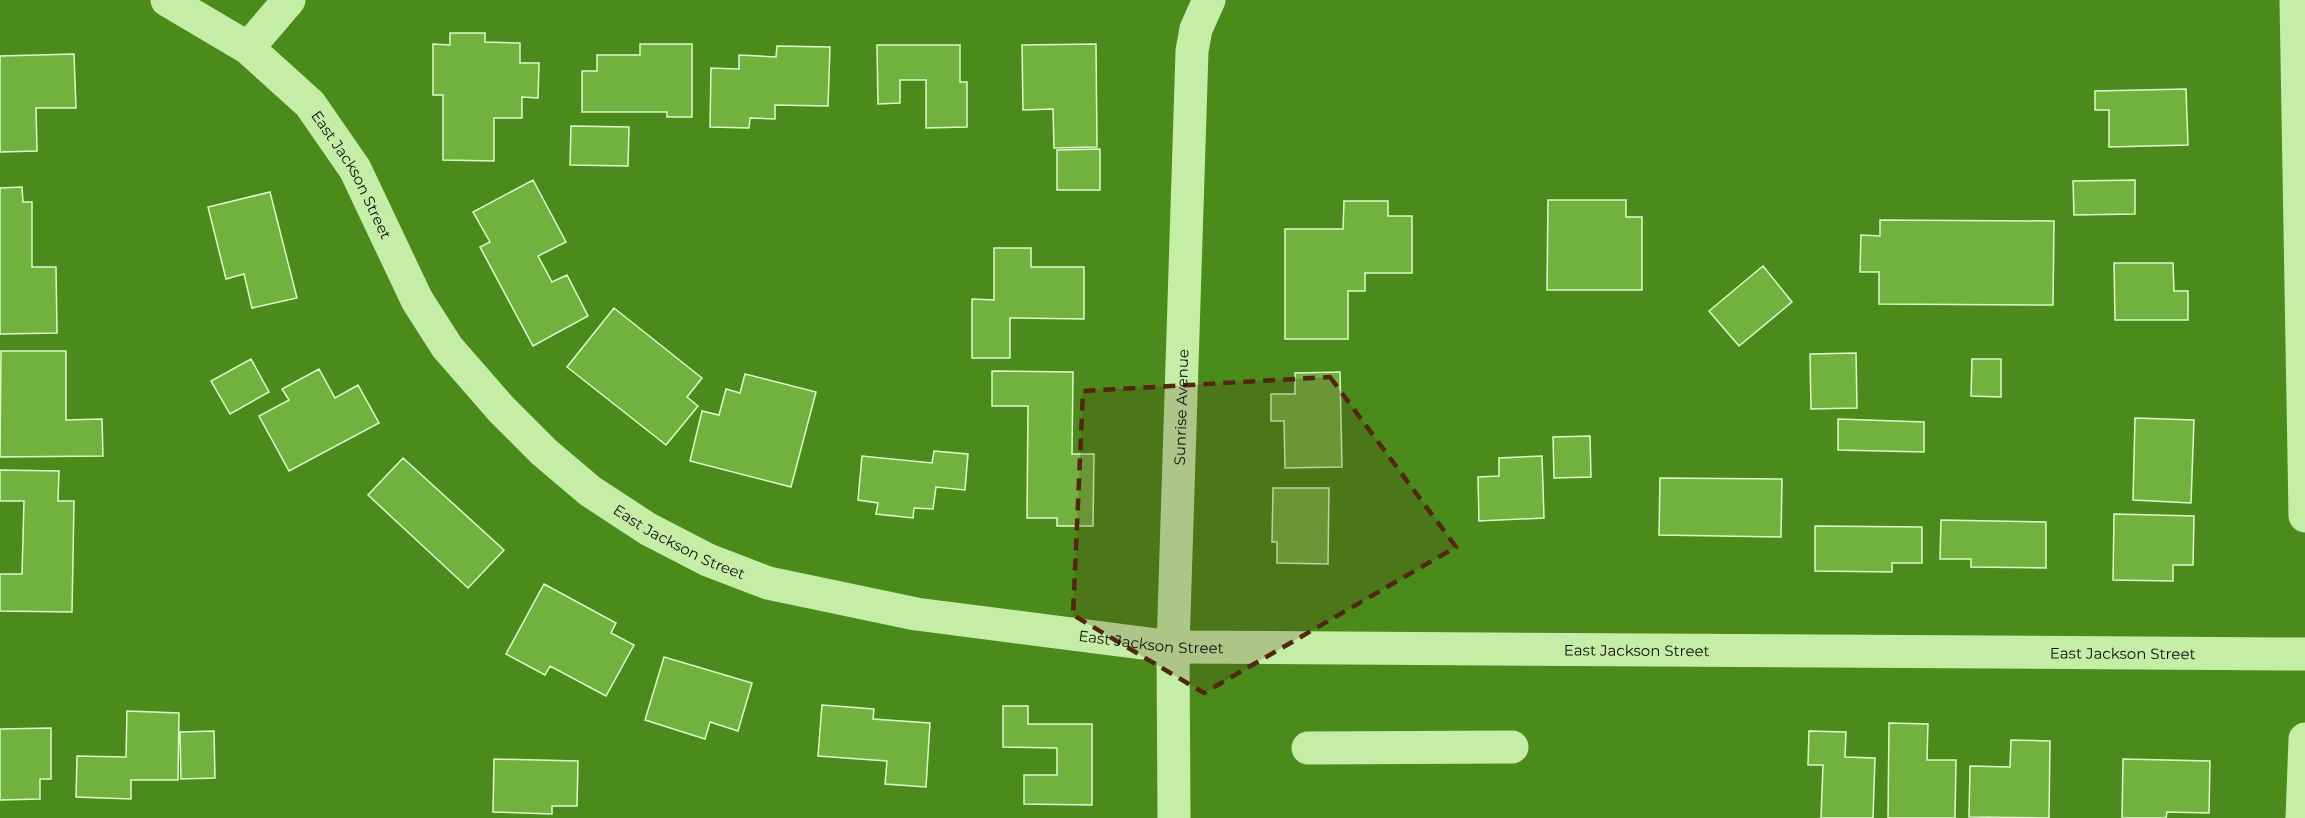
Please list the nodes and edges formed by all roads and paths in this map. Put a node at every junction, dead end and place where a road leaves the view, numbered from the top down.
1 (167, 0) edge
2 (289, 0) edge
3 (1209, 0) edge
4 (2296, 0) edge
5 (248, 48) junction
6 (2305, 516) edge
7 (1173, 647) junction
8 (2305, 654) edge
9 (2305, 739) edge
10 (1512, 747) dead end
11 (1308, 748) dead end
12 (1174, 818) edge
13 (2302, 818) edge

1 - 5 street, East Jackson Street
2 - 5 street
3 - 7 street, Sunrise Avenue
4 - 6 street
5 - 7 street, East Jackson Street
7 - 8 street, East Jackson Street
7 - 12 street, Sunrise Avenue
9 - 13 street
10 - 11 street

